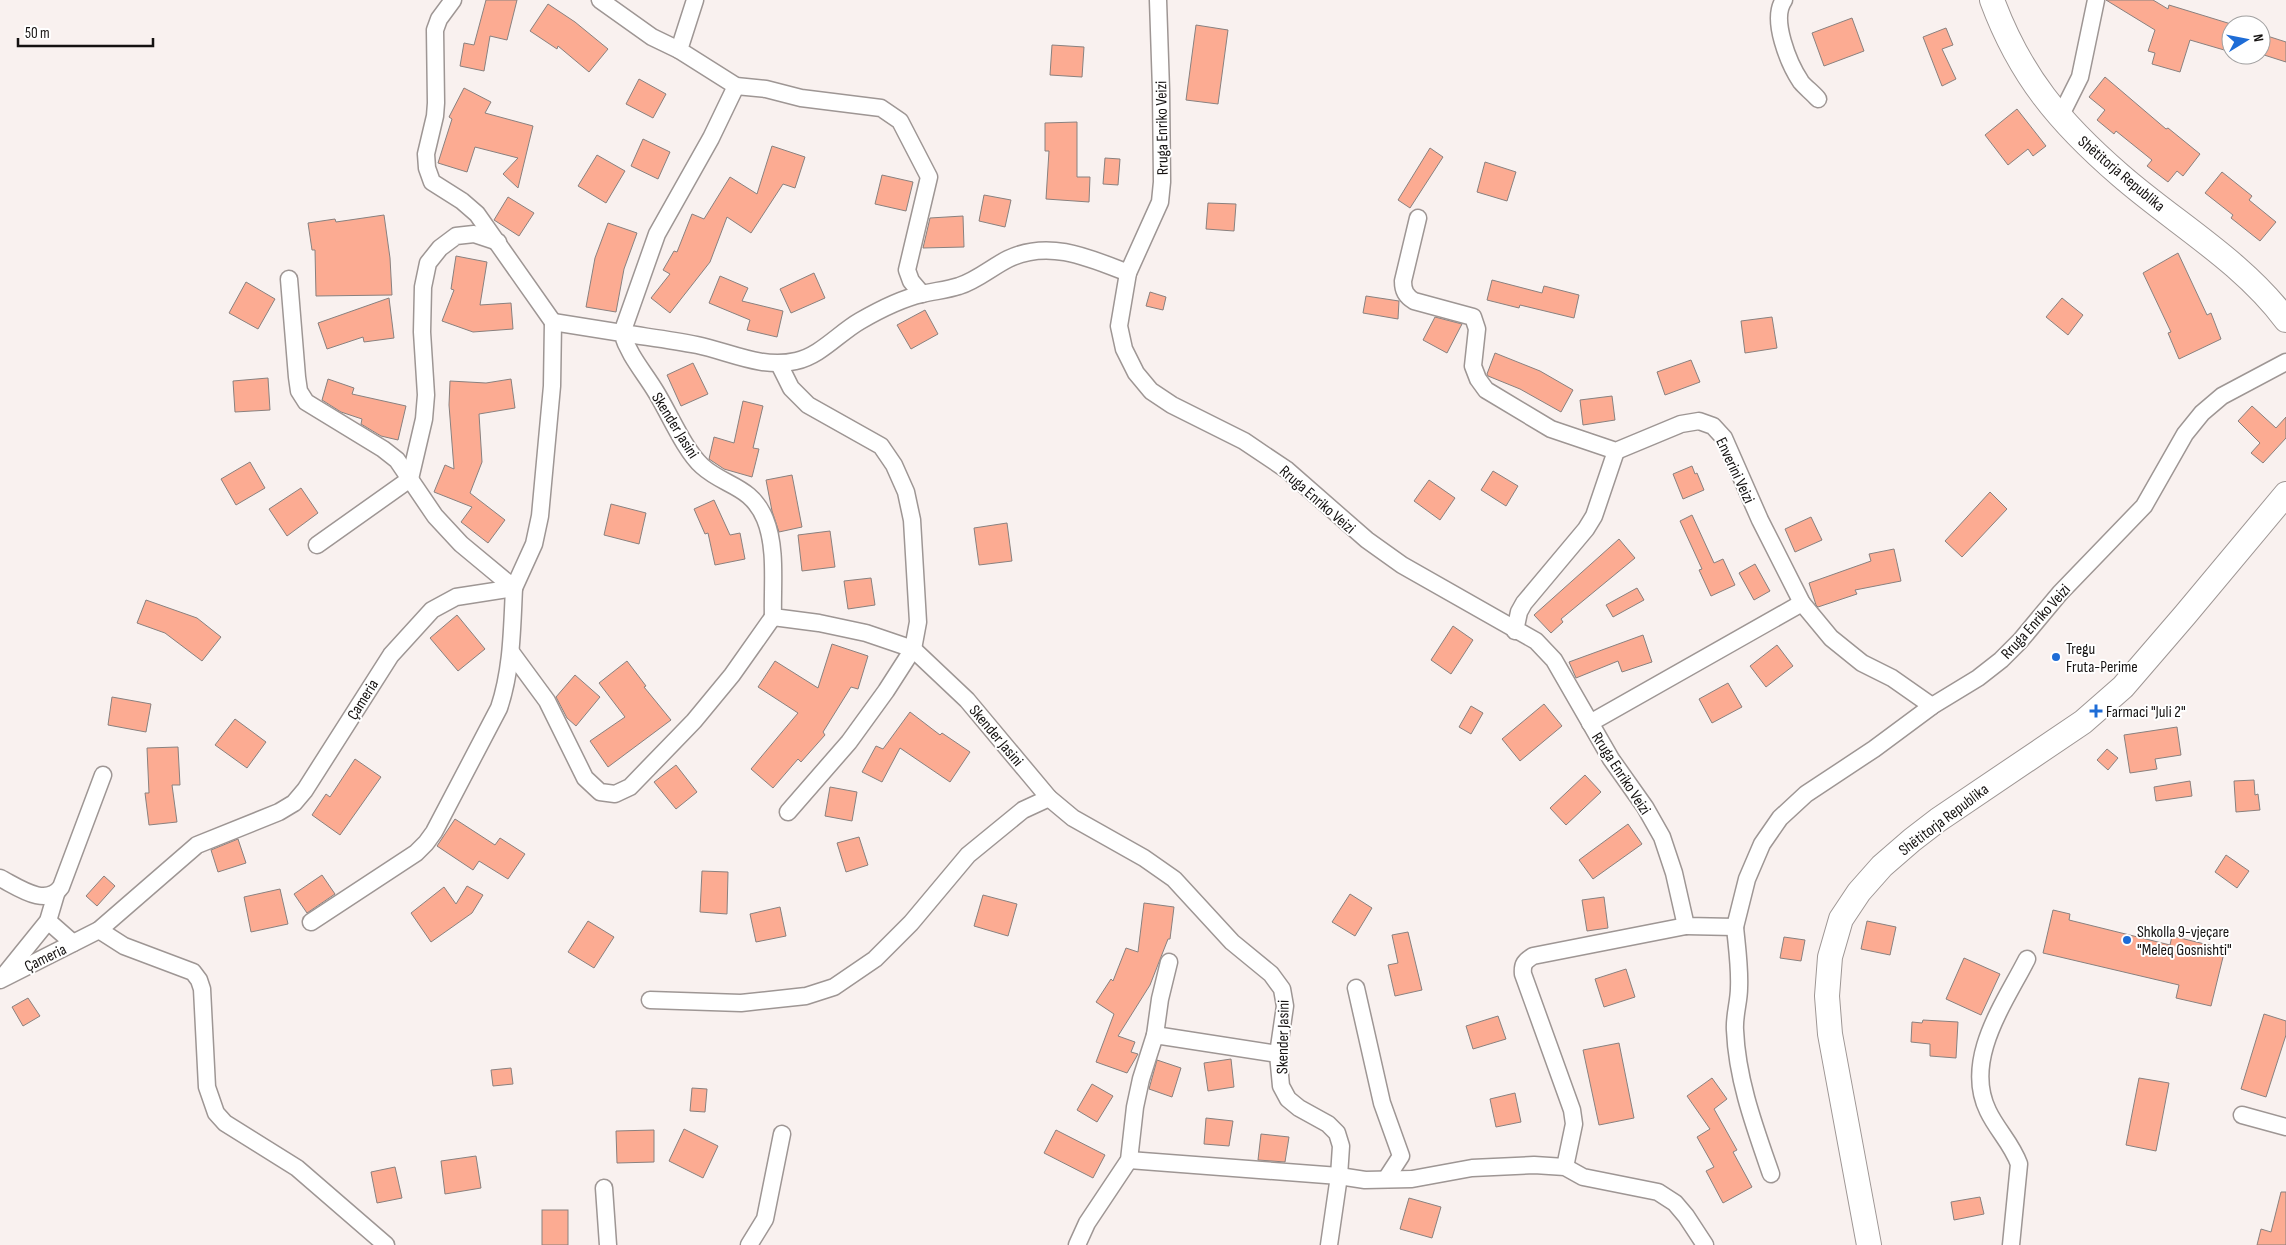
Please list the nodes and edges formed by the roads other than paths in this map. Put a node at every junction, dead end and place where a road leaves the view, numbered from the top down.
1 (453, 0) edge
2 (600, 0) edge
3 (696, 0) edge
4 (1158, 0) edge
5 (1784, 0) edge
6 (1992, 0) edge
7 (2096, 0) edge
8 (679, 50) junction
9 (736, 86) junction
10 (1818, 99) dead end
11 (2060, 117) junction
12 (1418, 218) dead end
13 (498, 242) junction
14 (1128, 274) junction
15 (289, 278) dead end
16 (922, 294) junction
17 (2286, 320) edge
18 (553, 322) junction
19 (622, 333) junction
20 (2286, 362) edge
21 (779, 364) junction
22 (1616, 451) junction
23 (410, 479) junction
24 (2286, 494) edge
25 (317, 545) dead end
26 (514, 588) junction
27 (1802, 603) junction
28 (774, 617) junction
29 (1515, 631) junction
30 (913, 649) junction
31 (511, 652) junction
32 (1932, 706) junction
33 (1590, 723) junction
34 (103, 775) dead end
35 (1049, 798) junction
36 (788, 812) dead end
37 (0, 878) edge
38 (56, 894) junction
39 (48, 921) junction
40 (311, 922) dead end
41 (1686, 926) junction
42 (1735, 928) junction
43 (99, 930) junction
44 (73, 943) junction
45 (2027, 959) dead end
46 (1169, 962) dead end
47 (1, 979) edge
48 (1356, 988) dead end
49 (650, 1000) dead end
50 (1155, 1035) junction
51 (1278, 1054) junction
52 (2242, 1115) dead end
53 (2286, 1127) edge
54 (782, 1134) dead end
55 (1401, 1156) junction
56 (1129, 1160) junction
57 (1565, 1168) junction
58 (1771, 1174) dead end
59 (1339, 1176) junction
60 (1386, 1179) junction
61 (1412, 1179) junction
62 (604, 1188) dead end
63 (386, 1245) edge
64 (608, 1245) edge
65 (748, 1245) edge
66 (1077, 1245) edge
67 (1329, 1245) edge
68 (1704, 1245) edge
69 (1869, 1245) edge
70 (2011, 1245) edge

1 - 13 street
2 - 8 street
3 - 8 street
4 - 14 street, Rruga Enriko Veizi
5 - 10 street
6 - 11 main road, Shëtitorja Republika
7 - 11 street
8 - 9 street
9 - 16 street
9 - 19 street
11 - 17 main road, Shëtitorja Republika
12 - 22 street
13 - 18 street
13 - 23 street
14 - 16 street
14 - 29 street, Rruga Enriko Veizi
15 - 23 street
16 - 21 street
18 - 19 street
18 - 26 street
19 - 21 street
19 - 28 street, Skender Jasini
20 - 32 street, Rruga Enriko Veizi
21 - 30 street
22 - 27 street, Enverini Veizi
22 - 29 street
23 - 25 street
23 - 26 street
24 - 69 main road, Shëtitorja Republika
26 - 31 street
26 - 43 street, Çameria
27 - 32 street, Enverini Veizi
27 - 33 street
28 - 30 street, Skender Jasini
28 - 31 street
29 - 33 street, Rruga Enriko Veizi
30 - 35 street, Skender Jasini
30 - 36 street
31 - 40 street
32 - 42 street, Rruga Enriko Veizi
33 - 41 street, Rruga Enriko Veizi
34 - 38 street
35 - 49 street
35 - 51 street, Skender Jasini
37 - 38 street
38 - 39 street
39 - 44 street
39 - 47 street
41 - 42 street
41 - 57 street
42 - 58 street, Rruga Enriko Veizi
43 - 44 street, Çameria
43 - 63 street
44 - 47 street, Çameria
45 - 70 street
46 - 50 street
48 - 55 street
50 - 51 street
50 - 56 street
51 - 59 street, Skender Jasini
52 - 53 street
54 - 65 street
55 - 60 street
55 - 61 street
56 - 59 street
56 - 66 street
57 - 61 street
57 - 68 street
59 - 60 street
59 - 67 street, Skender Jasini
60 - 61 street
62 - 64 street

